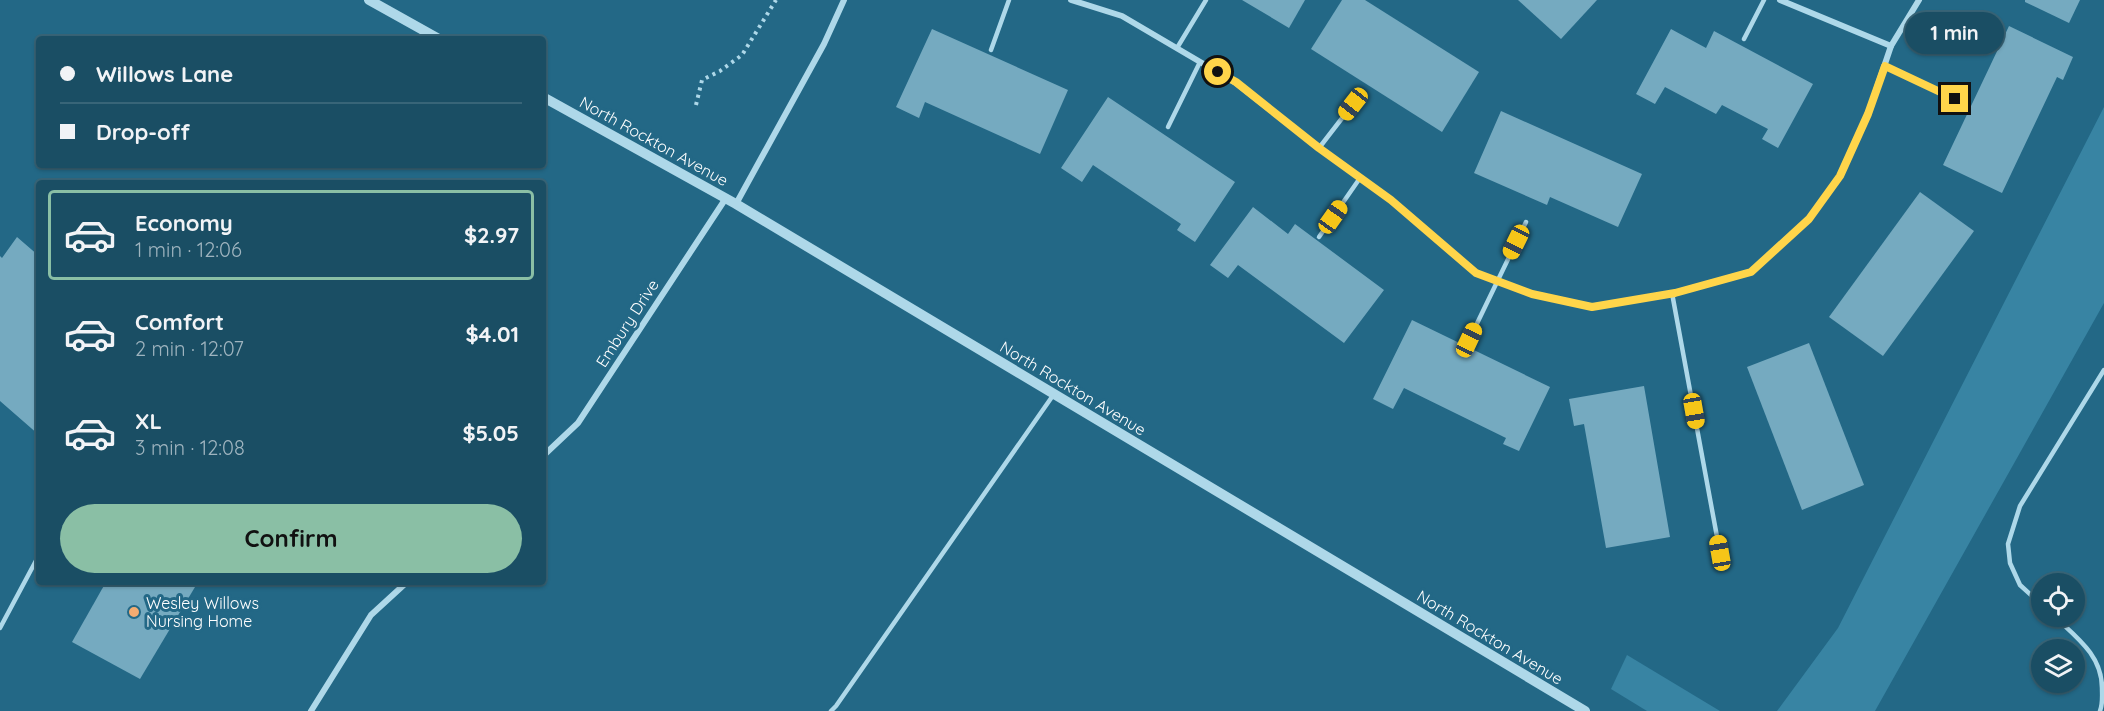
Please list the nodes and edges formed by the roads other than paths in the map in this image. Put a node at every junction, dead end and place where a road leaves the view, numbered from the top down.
1 (369, 0) edge
2 (844, 0) edge
3 (1009, 0) edge
4 (1071, 0) edge
5 (1206, 0) edge
6 (1764, 0) edge
7 (1780, 0) edge
8 (1919, 0) edge
9 (434, 36) edge
10 (1744, 39) dead end
11 (1891, 46) junction
12 (1177, 48) junction
13 (992, 50) dead end
14 (1200, 62) junction
15 (1885, 66) junction
16 (546, 99) edge
17 (1955, 99) dead end
18 (1353, 104) dead end
19 (1168, 127) dead end
20 (1319, 148) junction
21 (1360, 178) junction
22 (731, 201) junction
23 (1526, 222) dead end
24 (1319, 237) dead end
25 (1496, 281) junction
26 (1672, 293) junction
27 (1469, 340) dead end
28 (2104, 370) edge
29 (1054, 394) junction
30 (546, 453) edge
31 (1720, 553) dead end
32 (36, 561) edge
33 (404, 585) edge
34 (2031, 595) edge
35 (2066, 627) edge
36 (0, 628) edge
37 (2103, 689) edge
38 (312, 711) edge
39 (831, 711) edge
40 (1585, 711) edge
41 (2100, 711) edge

1 - 9 street
2 - 22 street, Embury Drive
3 - 13 lane
4 - 12 street
5 - 12 lane
6 - 10 lane
7 - 11 street
8 - 11 street
11 - 15 street
12 - 14 street
14 - 19 lane
14 - 20 street
15 - 17 lane
15 - 26 street
16 - 22 street, North Rockton Avenue
18 - 20 lane
20 - 21 street
21 - 24 lane
21 - 25 street
22 - 29 street, North Rockton Avenue
22 - 30 street, Embury Drive
23 - 25 lane
25 - 26 street
25 - 27 lane
26 - 31 lane
28 - 34 lane
29 - 39 lane
29 - 40 street, North Rockton Avenue
32 - 36 lane
33 - 38 street
35 - 37 lane
37 - 41 lane

